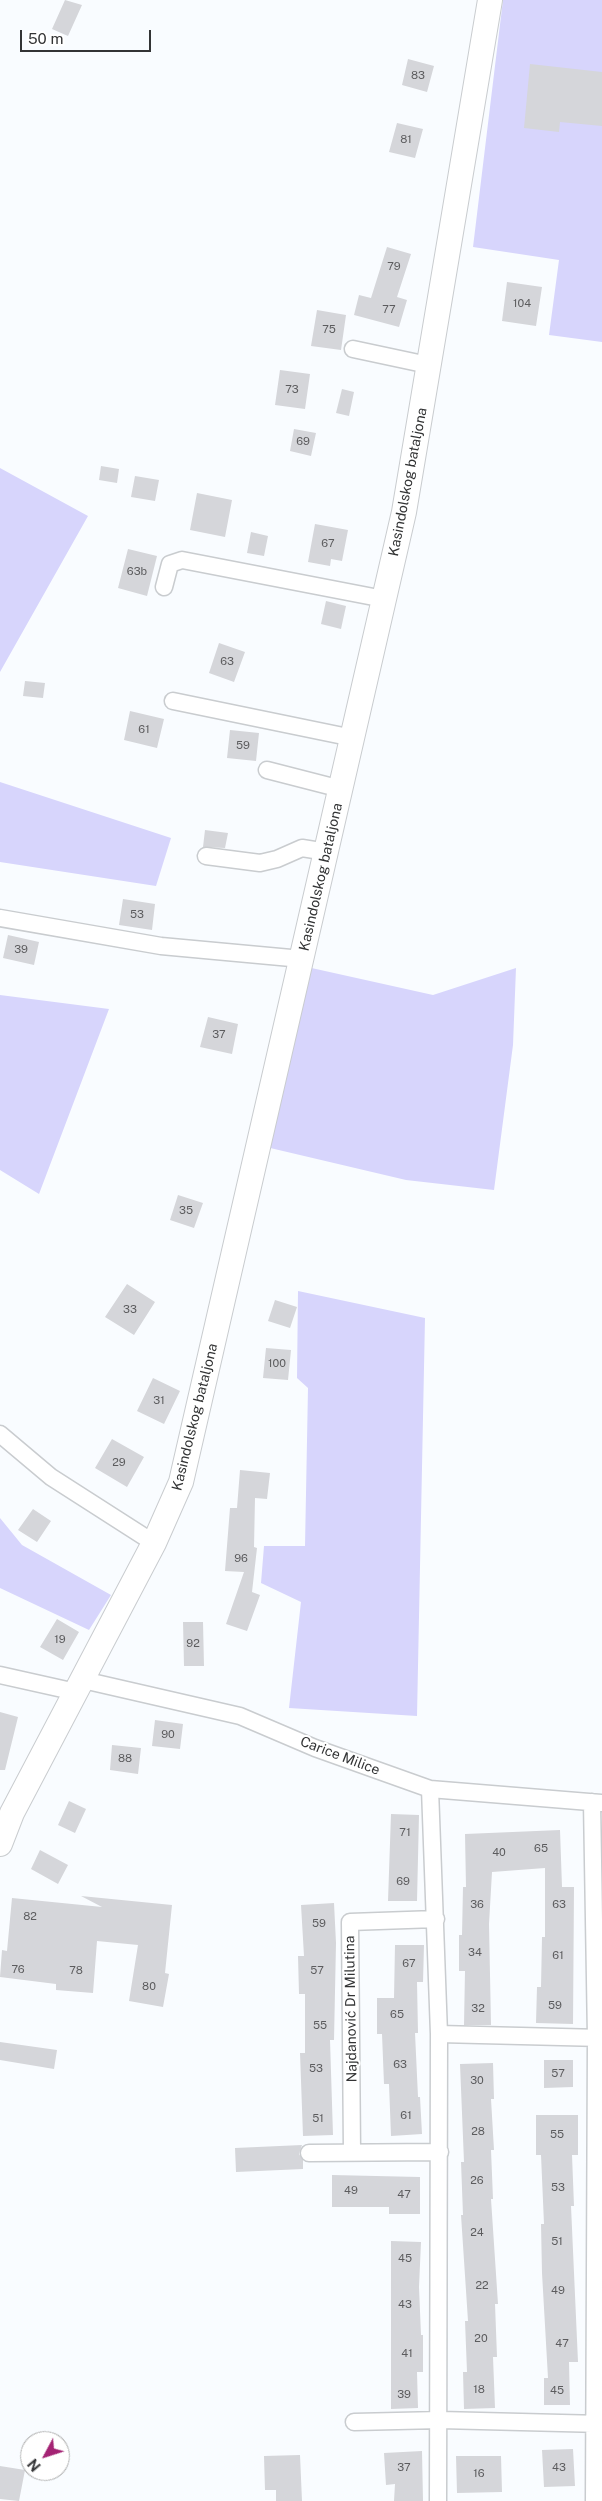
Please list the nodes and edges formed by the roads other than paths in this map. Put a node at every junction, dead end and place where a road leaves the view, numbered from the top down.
1 (490, 0) edge
2 (353, 349) dead end
3 (428, 366) junction
4 (164, 587) dead end
5 (384, 599) junction
6 (173, 701) dead end
7 (353, 738) junction
8 (267, 770) dead end
9 (341, 789) junction
10 (327, 852) junction
11 (206, 856) dead end
12 (0, 918) edge
13 (302, 959) junction
14 (0, 1434) edge
15 (154, 1542) junction
16 (0, 1675) edge
17 (80, 1686) junction
18 (430, 1789) junction
19 (597, 1802) edge
20 (6, 1813) edge
21 (0, 1844) edge
22 (436, 1919) junction
23 (439, 2034) junction
24 (599, 2038) edge
25 (352, 2152) junction
26 (440, 2152) junction
27 (309, 2153) dead end
28 (440, 2420) junction
29 (354, 2422) dead end
30 (598, 2424) edge
31 (438, 2501) edge
32 (594, 2501) edge

1 - 3 street, Kasindolskog bataljona
2 - 3 street
3 - 5 street, Kasindolskog bataljona
4 - 5 street
5 - 7 street, Kasindolskog bataljona
6 - 7 street
7 - 9 street, Kasindolskog bataljona
8 - 9 street
9 - 10 street, Kasindolskog bataljona
10 - 11 street
10 - 13 street, Kasindolskog bataljona
12 - 13 street, Kasindolskog bataljona
13 - 15 street, Kasindolskog bataljona
14 - 15 street
15 - 17 street, Kasindolskog bataljona
16 - 17 street, Carice Milice
17 - 18 street, Carice Milice
17 - 20 street, Kasindolskog bataljona
18 - 19 street, Carice Milice
18 - 22 street
19 - 24 street
20 - 21 street, Kasindolskog bataljona
22 - 23 street
22 - 25 street, Najdanović Dr Milutina
23 - 24 street
23 - 26 street
24 - 30 street
25 - 26 street
25 - 27 street
26 - 28 street
28 - 29 street
28 - 30 street
28 - 31 street
30 - 32 street

